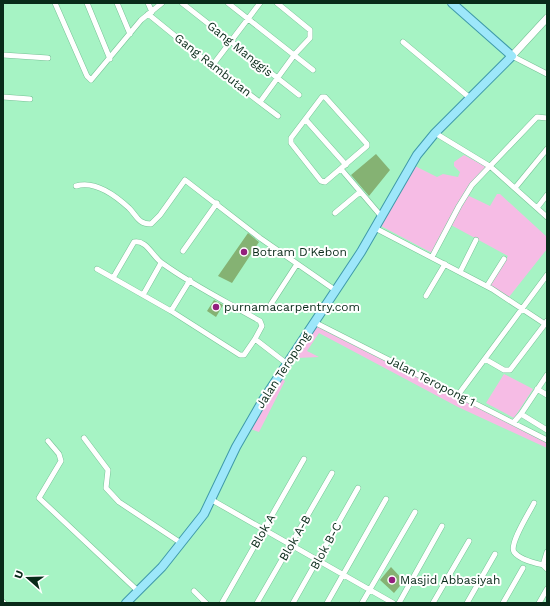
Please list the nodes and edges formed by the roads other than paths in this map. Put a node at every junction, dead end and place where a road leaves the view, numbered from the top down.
1 (55, 3) edge
2 (87, 3) edge
3 (117, 3) edge
4 (148, 3) edge
5 (162, 3) edge
6 (182, 3) edge
7 (228, 3) edge
8 (260, 3) edge
9 (277, 3) edge
10 (452, 3) edge
11 (150, 13) junction
12 (547, 18) edge
13 (248, 19) junction
14 (130, 34) junction
15 (231, 41) junction
16 (403, 42) dead end
17 (295, 54) junction
18 (513, 54) junction
19 (3, 55) edge
20 (48, 58) dead end
21 (110, 59) junction
22 (212, 66) junction
23 (312, 70) dead end
24 (547, 74) edge
25 (277, 79) junction
26 (299, 95) dead end
27 (3, 97) edge
28 (470, 98) junction
29 (30, 100) dead end
30 (260, 102) junction
31 (278, 116) dead end
32 (547, 118) edge
33 (306, 120) junction
34 (435, 133) junction
35 (547, 149) edge
36 (346, 165) junction
37 (491, 167) junction
38 (341, 169) junction
39 (76, 186) dead end
40 (515, 188) junction
41 (360, 192) junction
42 (547, 196) edge
43 (217, 203) junction
44 (537, 208) junction
45 (334, 213) dead end
46 (381, 216) junction
47 (547, 217) edge
48 (375, 228) junction
49 (476, 240) dead end
50 (183, 250) dead end
51 (432, 257) junction
52 (504, 259) dead end
53 (161, 263) junction
54 (297, 264) junction
55 (445, 264) junction
56 (98, 269) dead end
57 (460, 272) junction
58 (547, 275) edge
59 (113, 278) junction
60 (190, 280) junction
61 (487, 286) junction
62 (335, 290) junction
63 (143, 295) junction
64 (426, 296) dead end
65 (270, 304) dead end
66 (522, 308) junction
67 (171, 311) junction
68 (314, 322) junction
69 (546, 323) edge
70 (254, 339) junction
71 (485, 359) junction
72 (286, 363) junction
73 (547, 375) edge
74 (537, 389) junction
75 (458, 395) junction
76 (547, 396) edge
77 (521, 414) junction
78 (514, 422) junction
79 (547, 430) edge
80 (84, 438) dead end
81 (547, 440) edge
82 (48, 441) dead end
83 (304, 459) dead end
84 (332, 473) dead end
85 (358, 488) dead end
86 (386, 499) dead end
87 (212, 500) junction
88 (534, 503) dead end
89 (415, 512) dead end
90 (442, 526) dead end
91 (264, 530) junction
92 (469, 541) dead end
93 (181, 544) junction
94 (291, 545) junction
95 (547, 552) edge
96 (495, 554) dead end
97 (318, 561) junction
98 (545, 567) edge
99 (523, 568) dead end
100 (343, 575) junction
101 (547, 589) edge
102 (138, 590) junction
103 (370, 590) junction
104 (194, 591) dead end
105 (126, 603) edge
106 (206, 603) edge
107 (222, 603) edge
108 (257, 603) edge
109 (293, 603) edge
110 (327, 603) edge
111 (362, 603) edge
112 (393, 603) edge
113 (399, 603) edge
114 (433, 603) edge
115 (467, 603) edge
116 (503, 603) edge
117 (539, 603) edge

1 - 21 street
2 - 21 street
3 - 14 street
4 - 11 street
5 - 11 street
6 - 15 street, Gang Manggis
7 - 13 street
8 - 13 street
9 - 17 street
10 - 18 main road
11 - 14 street
11 - 22 street, Gang Rambutan
12 - 18 street
13 - 15 street
13 - 17 street
14 - 21 street
15 - 22 street
15 - 25 street, Gang Manggis
16 - 28 street
17 - 23 street
17 - 25 street
18 - 24 street
18 - 28 main road, Jalan Teropong
19 - 20 street
22 - 30 street, Gang Rambutan
25 - 26 street, Gang Manggis
25 - 30 street
27 - 29 street
28 - 34 main road, Jalan Teropong
30 - 31 street, Gang Rambutan
32 - 37 street
33 - 36 street
33 - 36 street
33 - 38 street
34 - 37 street
34 - 46 main road, Jalan Teropong
35 - 40 street
36 - 38 street
37 - 40 street
37 - 51 street
38 - 41 street
39 - 43 street
40 - 44 street
41 - 45 street
41 - 46 street
42 - 44 street
43 - 50 street
43 - 54 street
44 - 47 street
46 - 48 main road, Jalan Teropong
48 - 51 street
48 - 62 main road, Jalan Teropong
49 - 57 street
51 - 55 street
52 - 61 street
53 - 59 street
53 - 60 street
53 - 63 street
54 - 62 street
54 - 65 street
55 - 57 street
55 - 64 street
56 - 59 street
57 - 61 street
58 - 66 street
59 - 63 street
60 - 67 street
60 - 70 street
61 - 66 street
62 - 68 main road, Jalan Teropong
63 - 67 street
66 - 69 street
66 - 71 street
67 - 70 street
68 - 72 main road, Jalan Teropong
68 - 75 street, Jalan Teropong 1
69 - 71 street
70 - 72 street
71 - 75 street
72 - 87 main road, Jalan Teropong
73 - 74 street
74 - 76 street
74 - 77 street
75 - 78 street, Jalan Teropong 1
77 - 78 street
77 - 79 street
78 - 81 street, Jalan Teropong 1
80 - 93 street
82 - 102 street
83 - 91 street, Blok A
84 - 94 street, Blok A-B
85 - 97 street, Blok B-C
86 - 100 street
87 - 91 street
87 - 93 main road, Jalan Teropong
88 - 98 street
89 - 103 street
90 - 113 street
91 - 94 street
91 - 107 street, Blok A
92 - 114 street
93 - 102 main road, Jalan Teropong
94 - 97 street
94 - 108 street, Blok A-B
95 - 98 street
96 - 115 street
97 - 100 street
97 - 109 street, Blok B-C
99 - 116 street
100 - 103 street
100 - 110 street
101 - 117 street
102 - 105 main road, Jalan Teropong
103 - 111 street
103 - 112 street
104 - 106 street

